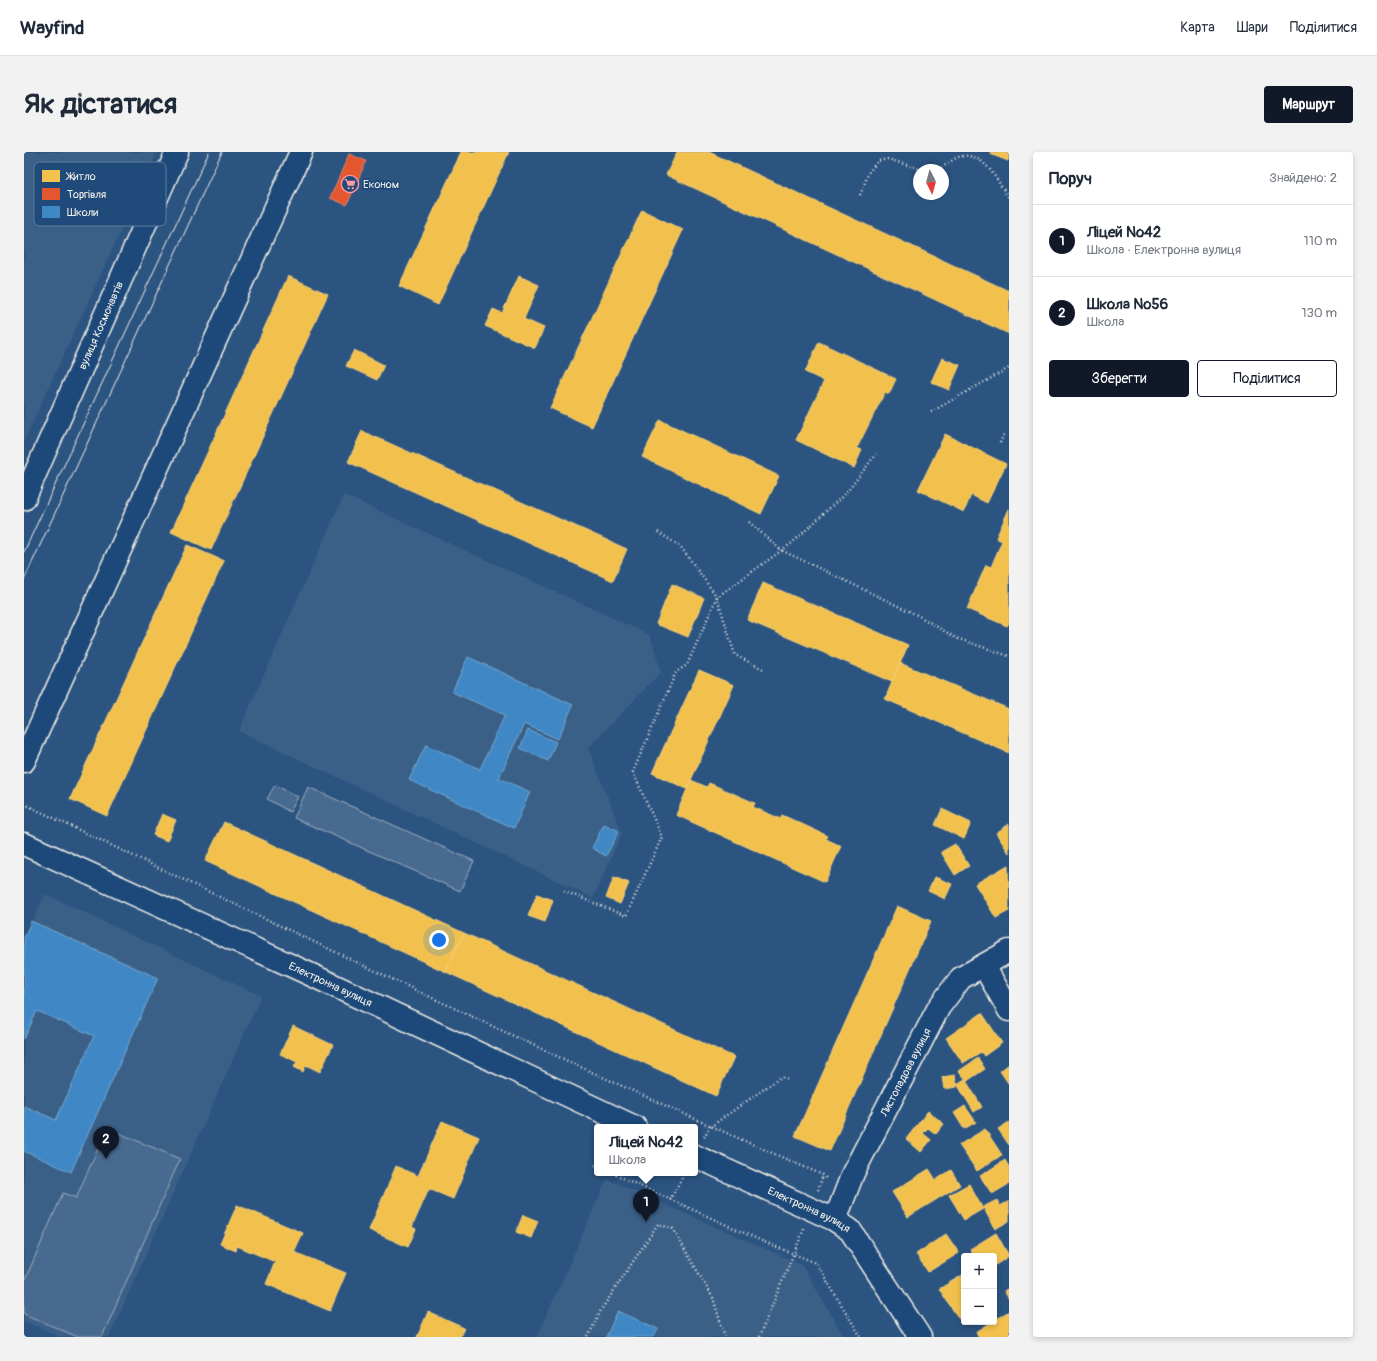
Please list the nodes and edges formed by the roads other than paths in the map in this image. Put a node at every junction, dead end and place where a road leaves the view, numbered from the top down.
1 (177, 152) edge
2 (301, 152) edge
3 (166, 177) edge
4 (144, 226) edge
5 (24, 499) edge
6 (24, 761) edge
7 (24, 844) edge
8 (1009, 951) edge
9 (984, 966) junction
10 (1009, 1010) edge
11 (629, 1124) edge
12 (699, 1148) edge
13 (835, 1220) junction
14 (920, 1337) edge

1 - 3 street, вулиця Космонавтів
2 - 6 street
4 - 5 street, вулиця Космонавтів
7 - 11 street, Електронна вулиця
8 - 9 street, Листопадова вулиця
9 - 10 street
9 - 13 street, Листопадова вулиця
12 - 13 street, Електронна вулиця
13 - 14 street, Електронна вулиця

